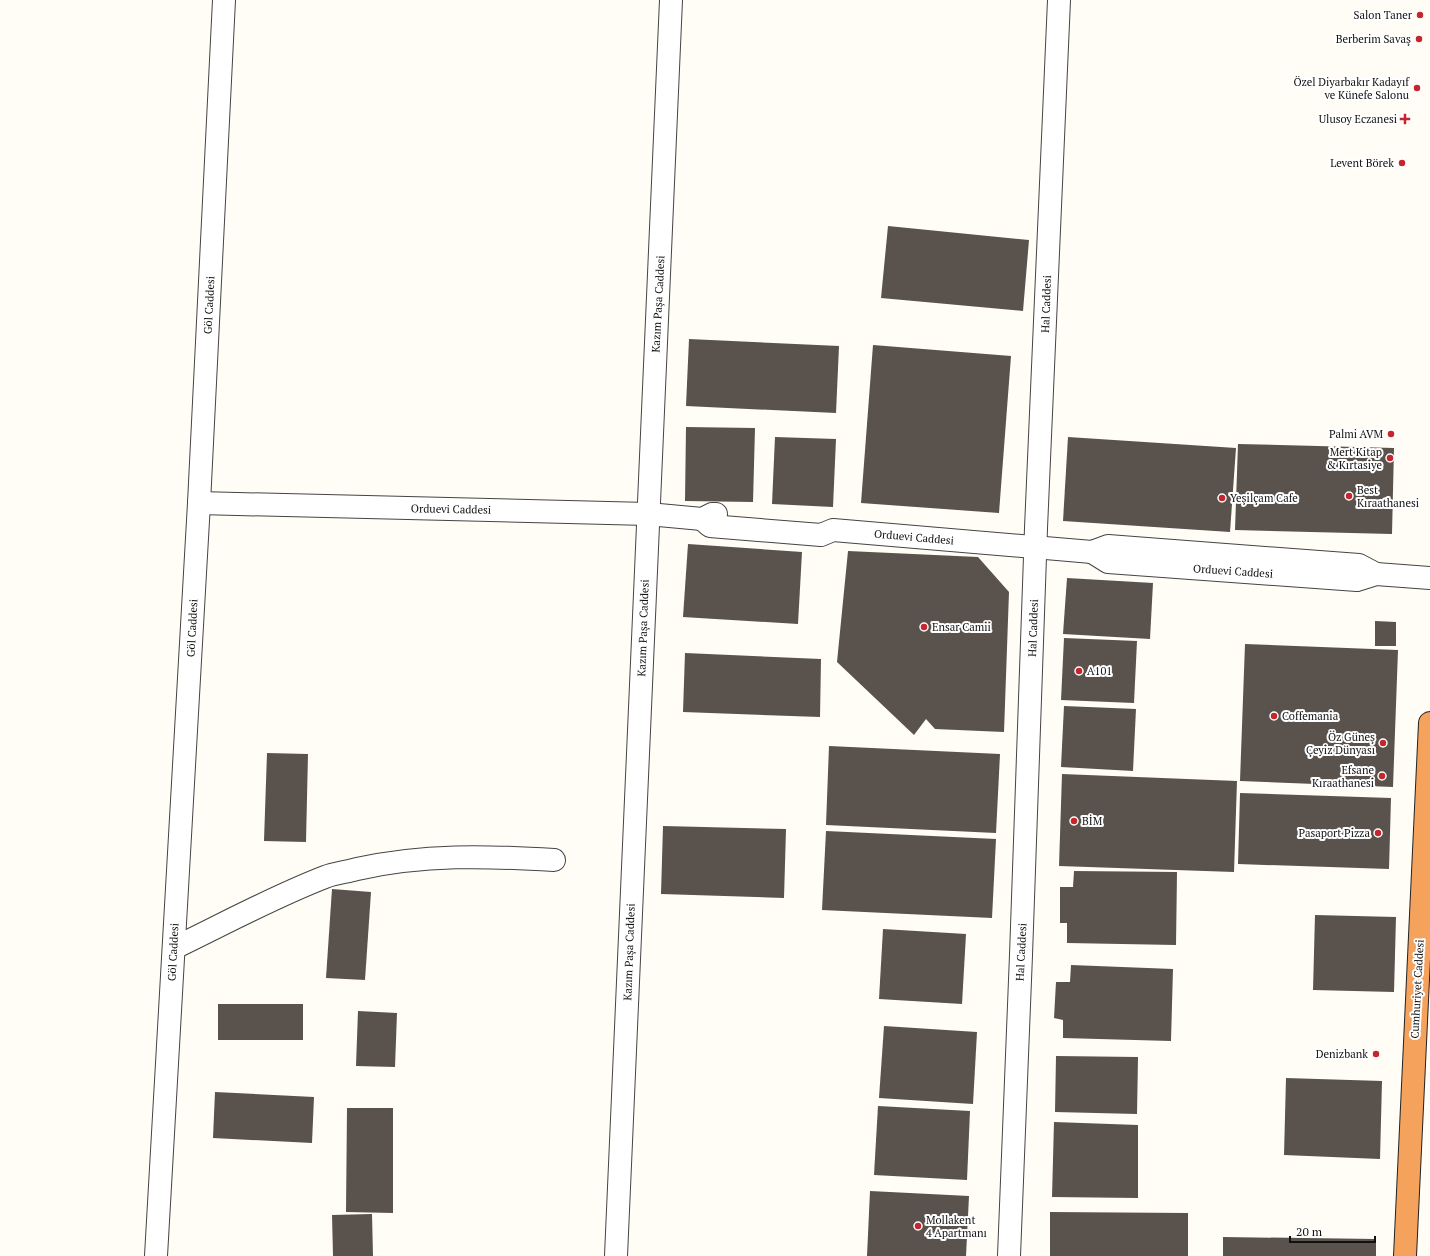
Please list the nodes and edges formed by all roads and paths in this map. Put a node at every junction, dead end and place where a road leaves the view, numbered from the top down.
1 (224, 0) edge
2 (671, 0) edge
3 (1059, 0) edge
4 (199, 503) junction
5 (648, 514) junction
6 (1036, 548) junction
7 (1430, 578) edge
8 (1430, 723) edge
9 (554, 860) dead end
10 (174, 948) junction
11 (156, 1256) edge
12 (616, 1256) edge
13 (1009, 1256) edge
14 (1405, 1256) edge

1 - 4 street, Göl Caddesi
2 - 5 street, Kazım Paşa Caddesi
3 - 6 street, Hal Caddesi
4 - 5 street, Orduevi Caddesi
4 - 10 street, Göl Caddesi
5 - 6 street, Orduevi Caddesi
5 - 12 street, Kazım Paşa Caddesi
6 - 7 street, Orduevi Caddesi
6 - 13 street, Hal Caddesi
8 - 14 highway, Cumhuriyet Caddesi
9 - 10 street
10 - 11 street, Göl Caddesi

